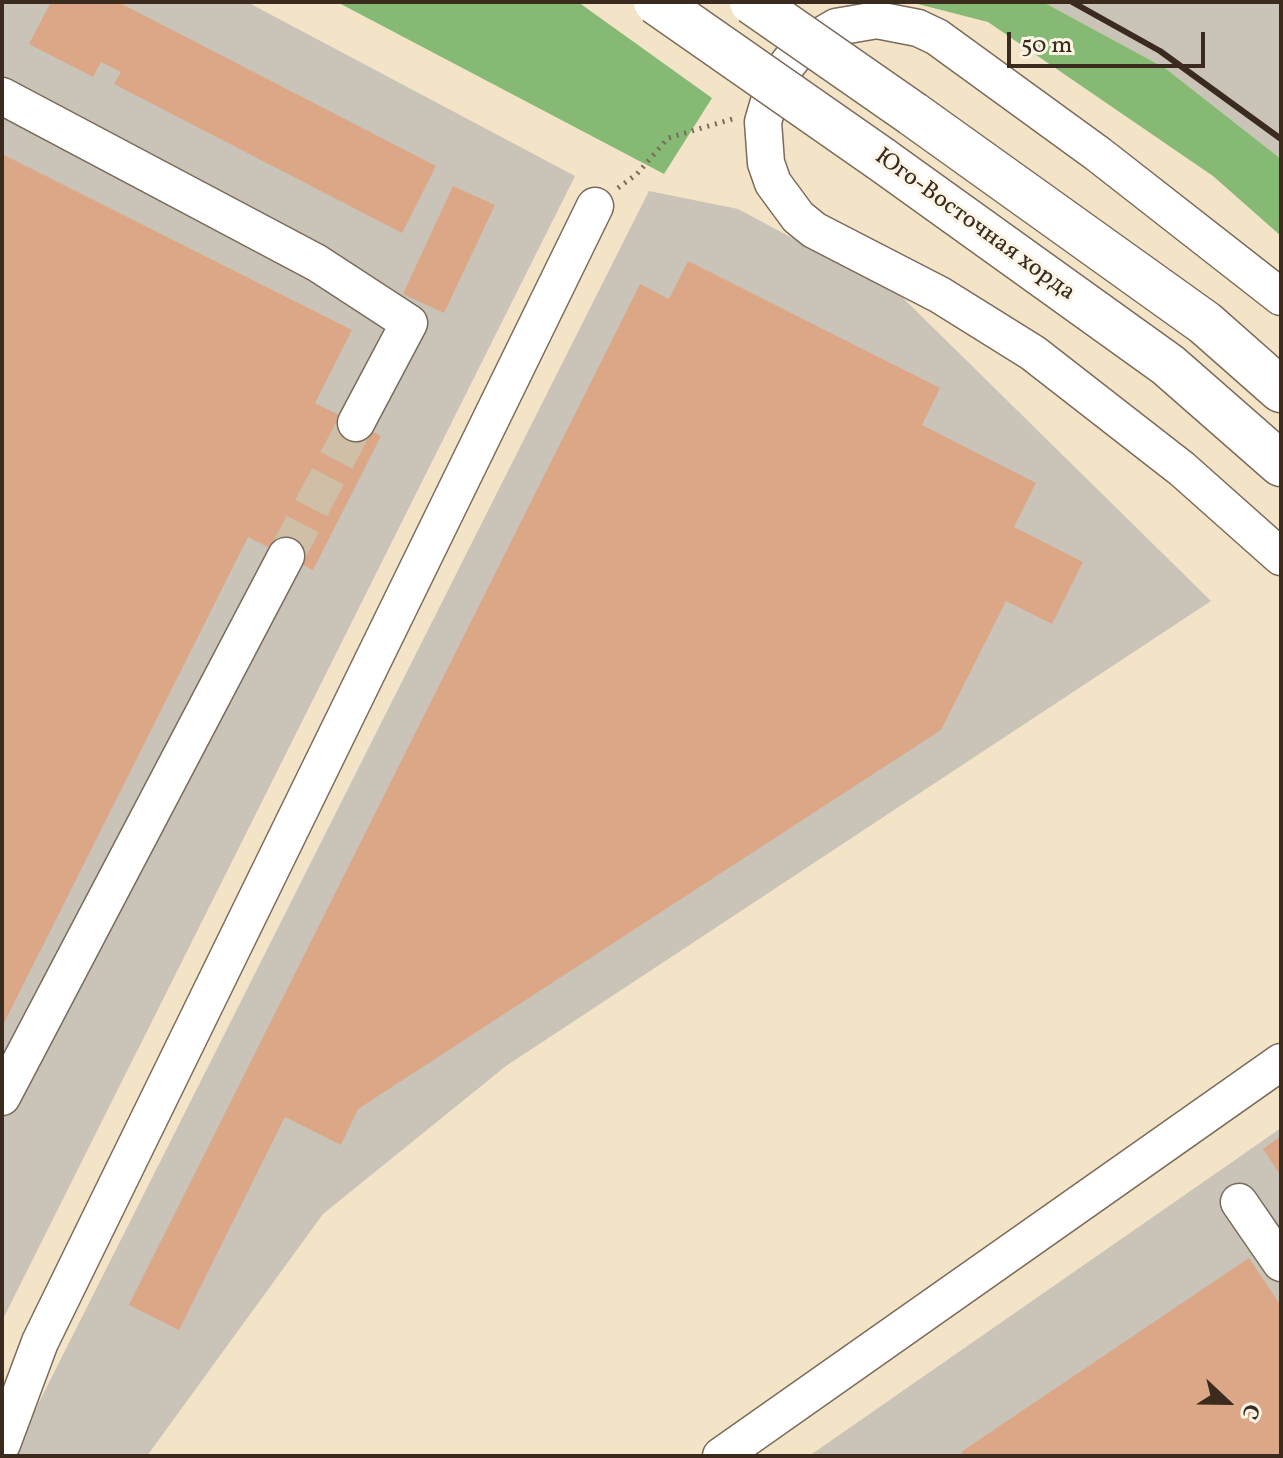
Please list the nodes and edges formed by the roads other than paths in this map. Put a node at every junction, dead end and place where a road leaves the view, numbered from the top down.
1 (656, 2) edge
2 (752, 2) edge
3 (2, 96) edge
4 (595, 206) road end
5 (1281, 297) edge
6 (1168, 365) junction
7 (1281, 390) edge
8 (356, 423) tunnel mouth
9 (1281, 464) edge
10 (1281, 479) edge
11 (286, 556) tunnel mouth
12 (1281, 557) edge
13 (1281, 1062) edge
14 (2, 1097) edge
15 (1239, 1202) dead end
16 (1281, 1263) edge
17 (2, 1444) edge
18 (721, 1456) edge

1 - 6 main road, Юго-Восточная хорда, bridge
2 - 7 main road, bridge
3 - 8 street
4 - 17 street
5 - 12 street
6 - 9 main road, Юго-Восточная хорда
6 - 10 street
11 - 14 street
13 - 18 street
15 - 16 street

